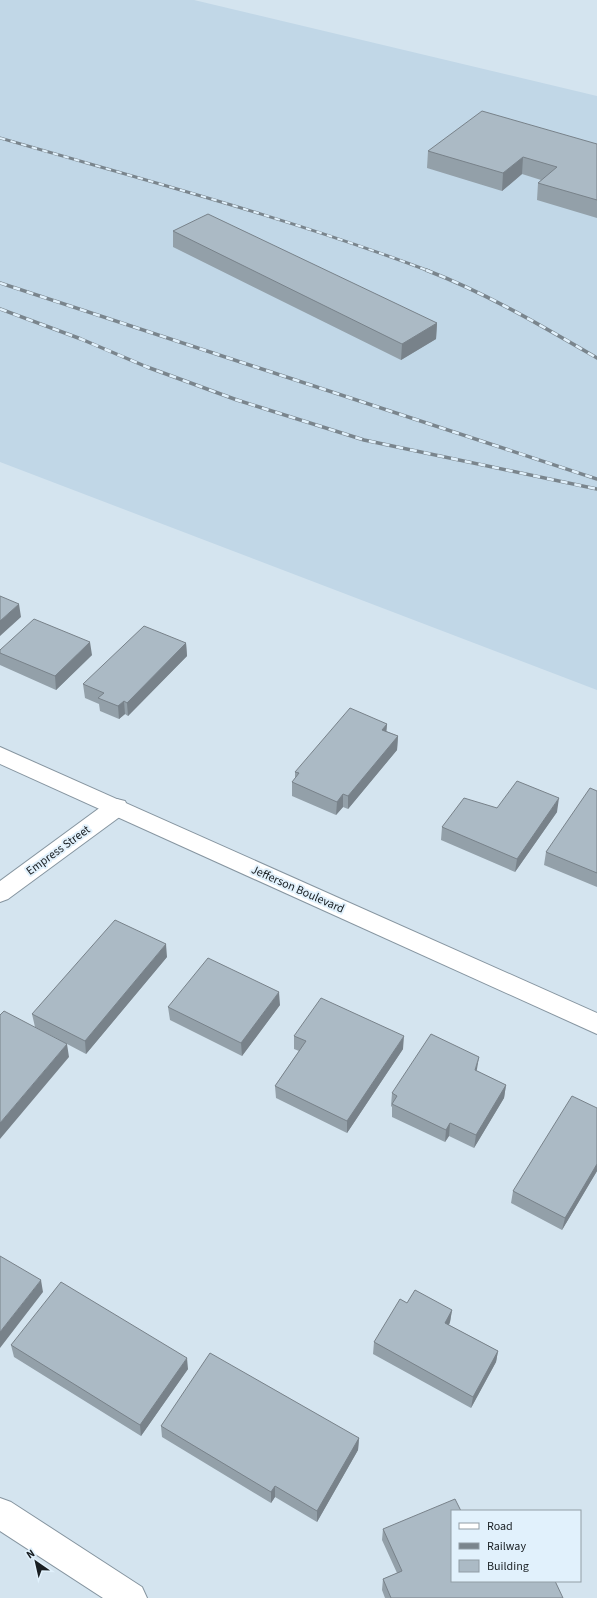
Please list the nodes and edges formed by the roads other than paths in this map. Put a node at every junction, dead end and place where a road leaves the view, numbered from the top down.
1 (0, 755) edge
2 (117, 808) junction
3 (0, 893) edge
4 (597, 1024) edge
5 (0, 1513) edge
6 (131, 1598) edge

1 - 2 street, Jefferson Boulevard
2 - 3 street, Empress Street
2 - 4 street, Jefferson Boulevard
5 - 6 street

